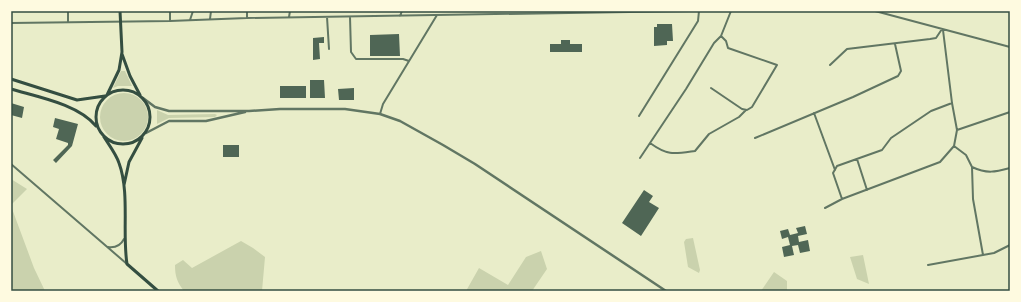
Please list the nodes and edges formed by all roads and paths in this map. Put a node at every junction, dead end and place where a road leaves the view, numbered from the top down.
1 (68, 11) edge
2 (120, 11) edge
3 (170, 11) edge
4 (193, 11) edge
5 (211, 11) edge
6 (247, 11) edge
7 (290, 11) edge
8 (402, 11) edge
9 (690, 11) edge
10 (699, 11) edge
11 (731, 11) edge
12 (875, 11) edge
13 (495, 12) edge
14 (541, 12) edge
15 (437, 15) junction
16 (400, 16) junction
17 (289, 17) junction
18 (327, 17) junction
19 (350, 17) junction
20 (246, 18) junction
21 (210, 19) junction
22 (190, 20) junction
23 (121, 21) junction
24 (170, 21) junction
25 (68, 22) junction
26 (11, 23) edge
27 (942, 29) junction
28 (721, 36) junction
29 (895, 44) junction
30 (1010, 47) edge
31 (329, 49) dead end
32 (122, 52) junction
33 (409, 61) junction
34 (830, 66) dead end
35 (11, 79) edge
36 (711, 88) dead end
37 (11, 89) edge
38 (106, 96) junction
39 (142, 97) junction
40 (952, 103) junction
41 (747, 110) junction
42 (248, 111) junction
43 (1010, 112) edge
44 (814, 113) junction
45 (380, 114) junction
46 (639, 116) dead end
47 (98, 128) junction
48 (957, 130) junction
49 (145, 134) junction
50 (104, 137) junction
51 (754, 138) dead end
52 (650, 143) junction
53 (954, 146) junction
54 (640, 158) dead end
55 (857, 159) junction
56 (11, 164) edge
57 (972, 167) junction
58 (1010, 168) edge
59 (835, 170) junction
60 (124, 188) junction
61 (867, 190) junction
62 (842, 199) junction
63 (825, 208) dead end
64 (125, 238) junction
65 (1010, 245) edge
66 (107, 246) junction
67 (983, 255) junction
68 (127, 264) junction
69 (928, 265) dead end
70 (158, 291) edge
71 (666, 291) edge

1 - 25 street
2 - 23 main road
3 - 24 street
4 - 22 street
5 - 21 street
6 - 20 street
7 - 17 street
8 - 16 street
9 - 14 street
10 - 46 street
11 - 28 street
12 - 27 street
13 - 14 street
13 - 15 street
15 - 16 street
15 - 33 street
16 - 19 street
17 - 18 street
17 - 20 street
18 - 19 street
18 - 31 street
19 - 33 street
20 - 21 street
21 - 22 street
22 - 24 street
23 - 24 street
23 - 25 street
23 - 32 main road
25 - 26 street
27 - 29 street
27 - 30 street
27 - 40 street
28 - 41 street
28 - 52 street
29 - 34 street
29 - 44 street
32 - 38 main road
32 - 39 main road
33 - 45 street
35 - 38 main road
36 - 41 street
37 - 47 main road
38 - 39 main road
38 - 47 main road
39 - 42 street
39 - 49 main road
40 - 48 street
40 - 55 street
41 - 52 street
42 - 45 street
42 - 49 street
43 - 48 street
44 - 51 street
44 - 59 street
45 - 71 street
47 - 50 main road
48 - 53 street
49 - 50 main road
49 - 60 main road
50 - 60 main road
52 - 54 street
53 - 57 street
53 - 61 street
55 - 59 street
55 - 61 street
56 - 66 street
57 - 58 street
57 - 67 street
59 - 62 street
60 - 64 main road
61 - 62 street
62 - 63 street
64 - 66 street
64 - 68 main road
65 - 67 street
66 - 68 street
67 - 69 street
68 - 70 main road

